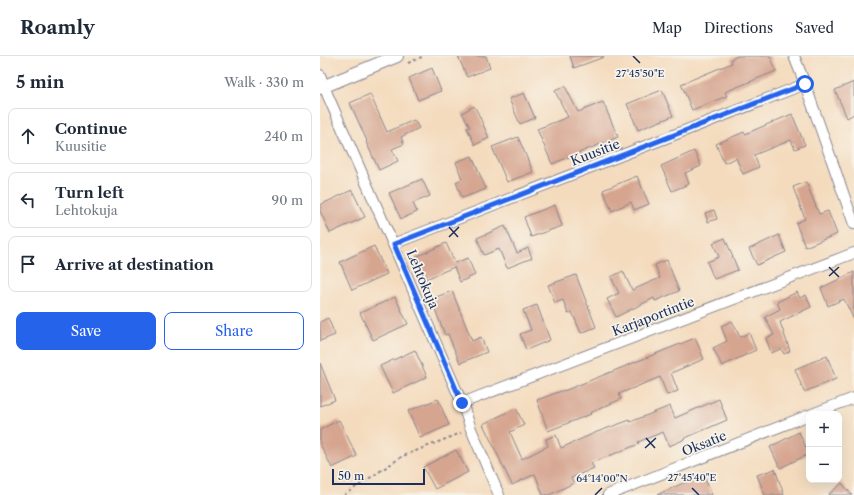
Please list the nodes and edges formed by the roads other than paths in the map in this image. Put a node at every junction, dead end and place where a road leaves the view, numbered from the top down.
1 (397, 56) edge
2 (794, 56) edge
3 (322, 83) edge
4 (805, 84) junction
5 (854, 224) edge
6 (394, 244) junction
7 (854, 253) edge
8 (854, 398) edge
9 (462, 403) junction
10 (820, 411) edge
11 (806, 416) edge
12 (499, 495) edge
13 (608, 495) edge

1 - 3 street
2 - 4 street
3 - 6 street, Lehtokuja
4 - 5 street
4 - 6 street, Kuusitie
6 - 9 street, Lehtokuja
7 - 9 street, Karjaportintie
8 - 10 street
9 - 12 street, Lehtokuja
11 - 13 street, Oksatie

